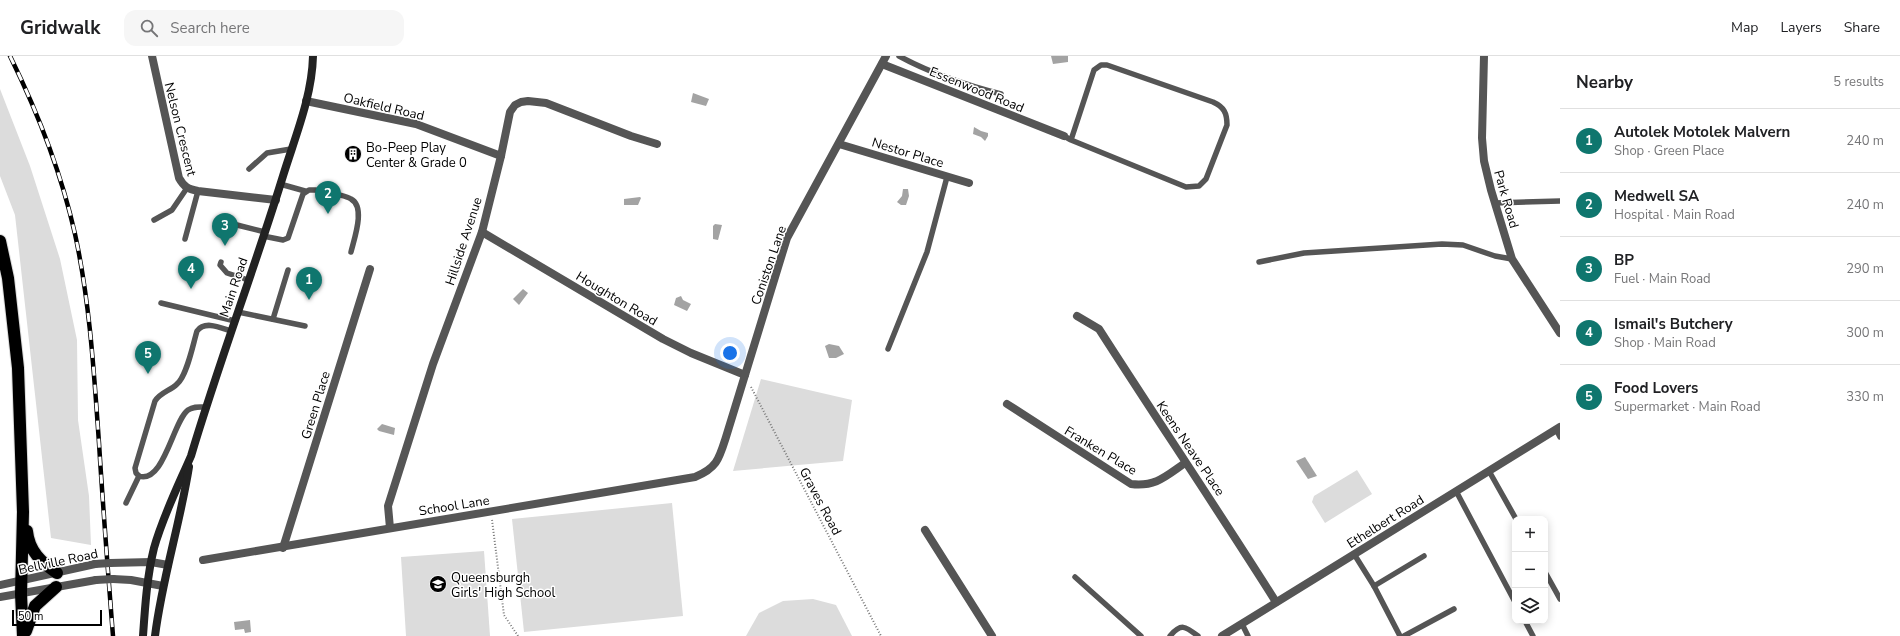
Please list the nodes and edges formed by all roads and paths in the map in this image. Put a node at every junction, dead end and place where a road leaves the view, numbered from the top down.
1 (152, 56) edge
2 (313, 56) edge
3 (886, 56) edge
4 (899, 56) edge
5 (1484, 56) edge
6 (882, 64) junction
7 (1001, 94) dead end
8 (306, 101) junction
9 (1064, 136) joint
10 (1071, 140) junction
11 (657, 144) dead end
12 (839, 144) junction
13 (291, 149) junction
14 (501, 156) junction
15 (250, 169) dead end
16 (947, 177) junction
17 (969, 183) dead end
18 (280, 184) junction
19 (187, 188) junction
20 (198, 191) junction
21 (305, 191) junction
22 (276, 200) junction
23 (1560, 200) edge
24 (1495, 203) junction
25 (154, 220) dead end
26 (231, 230) dead end
27 (482, 232) junction
28 (264, 234) junction
29 (185, 238) dead end
30 (0, 241) edge
31 (351, 252) dead end
32 (1512, 259) junction
33 (221, 262) dead end
34 (1259, 262) dead end
35 (370, 269) dead end
36 (288, 270) dead end
37 (248, 280) junction
38 (161, 303) dead end
39 (238, 312) junction
40 (1077, 316) dead end
41 (273, 319) junction
42 (234, 321) junction
43 (305, 326) dead end
44 (231, 331) junction
45 (1560, 333) edge
46 (888, 349) dead end
47 (745, 375) junction
48 (1007, 404) dead end
49 (206, 407) junction
50 (1559, 431) edge
51 (191, 456) junction
52 (1185, 463) junction
53 (709, 471) joint
54 (1489, 471) junction
55 (139, 476) junction
56 (1456, 491) junction
57 (126, 503) dead end
58 (491, 511) junction
59 (23, 512) junction
60 (1514, 516) edge
61 (390, 528) junction
62 (925, 530) dead end
63 (283, 548) junction
64 (1354, 554) junction
65 (1424, 556) dead end
66 (203, 560) dead end
67 (151, 562) junction
68 (168, 565) junction
69 (57, 573) junction
70 (1075, 577) dead end
71 (1548, 577) edge
72 (148, 583) junction
73 (1, 585) edge
74 (163, 586) junction
75 (1374, 586) junction
76 (56, 587) junction
77 (21, 588) junction
78 (1512, 596) edge
79 (2, 597) edge
80 (1560, 599) edge
81 (1276, 602) junction
82 (1454, 609) dead end
83 (1242, 624) junction
84 (1527, 624) edge
85 (24, 636) edge
86 (143, 636) edge
87 (155, 636) edge
88 (518, 636) edge
89 (881, 636) edge
90 (992, 636) edge
91 (1141, 636) edge
92 (1170, 636) edge
93 (1198, 636) edge
94 (1222, 636) edge
95 (1248, 636) edge
96 (1400, 636) edge
97 (1404, 636) edge
98 (1534, 636) edge

1 - 19 street, Nelson Crescent
2 - 8 main road, Main Road
3 - 6 street, Coniston Lane
4 - 7 lane
5 - 24 street, Park Road
6 - 9 street, Essenwood Road
6 - 12 street, Coniston Lane
8 - 13 main road, Main Road
8 - 14 street, Oakfield Road
9 - 10 lane
10 - 10 lane
11 - 14 street, Hillside Avenue
12 - 16 street, Nestor Place
12 - 47 street, Coniston Lane
13 - 15 lane
13 - 18 main road, Main Road
14 - 27 street, Hillside Avenue
16 - 17 street, Nestor Place
16 - 46 lane
18 - 21 lane
18 - 22 main road, Main Road
19 - 20 street, Nelson Crescent
19 - 25 lane
20 - 22 street, Nelson Crescent
20 - 29 lane
21 - 28 lane
21 - 31 lane
22 - 28 main road, Main Road
23 - 24 lane
24 - 32 street, Park Road
26 - 28 lane
27 - 47 street, Houghton Road
27 - 61 street, Hillside Avenue
28 - 37 main road, Main Road
30 - 59 highway
32 - 34 lane
32 - 45 street, Park Road
33 - 37 lane
35 - 63 street, Green Place
36 - 41 lane
37 - 39 main road, Main Road
38 - 42 lane
39 - 41 lane
39 - 42 main road, Main Road
40 - 52 street, Keens Neave Place
41 - 43 lane
42 - 44 main road, Main Road
44 - 49 main road, Main Road
44 - 55 lane
47 - 53 street, Coniston Lane
47 - 89 path, Graves Road
48 - 52 street, Franken Place
49 - 51 main road, Main Road
49 - 55 lane
50 - 54 street, Ethelbert Road
51 - 67 main road, Main Road
51 - 68 main road, Main Road
52 - 81 street, Keens Neave Place
53 - 58 street, School Lane
54 - 56 street, Ethelbert Road
54 - 60 lane
55 - 57 lane
56 - 64 street, Ethelbert Road
56 - 78 lane
58 - 61 street, School Lane
58 - 88 path
59 - 69 highway
59 - 77 highway
61 - 63 street, School Lane
62 - 90 street
63 - 66 street, School Lane
64 - 75 lane
64 - 81 street, Ethelbert Road
65 - 75 lane
67 - 68 street, Bellville Road
67 - 69 street, Bellville Road, bridge
67 - 72 main road, Main Road
68 - 74 main road, Main Road
69 - 77 street, Bellville Road
70 - 91 lane
71 - 80 lane
72 - 74 street, Bellville Road
72 - 76 street, Bellville Road, bridge
72 - 86 main road, Main Road
73 - 77 street, Bellville Road
74 - 87 main road, Main Road
75 - 96 lane
76 - 77 street, Bellville Road
76 - 85 highway
77 - 79 street, Bellville Road
77 - 85 highway
81 - 83 street, Ethelbert Road
82 - 97 lane
83 - 94 street, Ethelbert Road
83 - 95 lane
84 - 98 lane
92 - 93 lane

